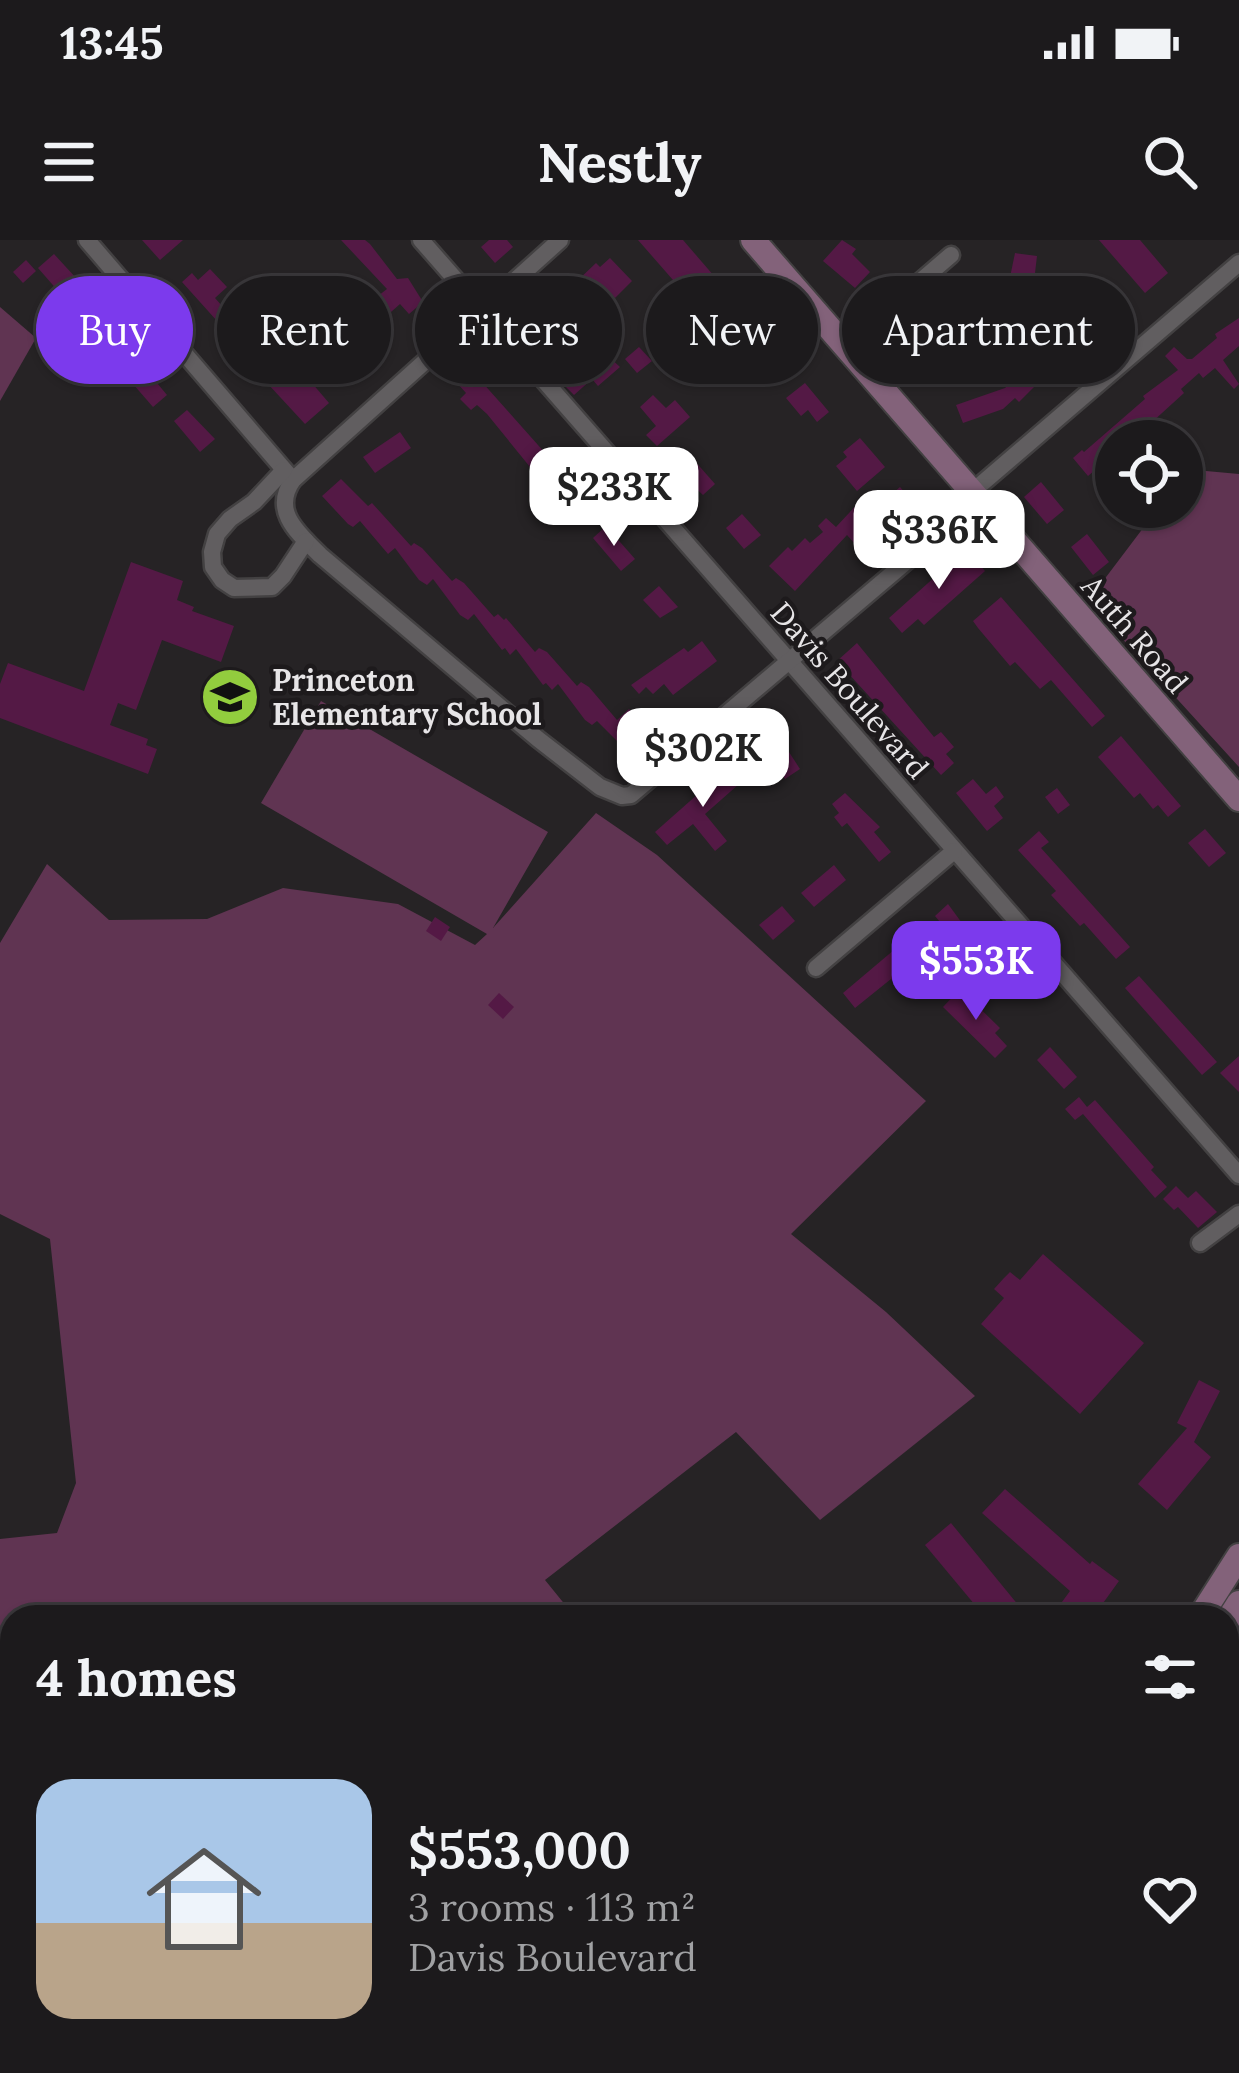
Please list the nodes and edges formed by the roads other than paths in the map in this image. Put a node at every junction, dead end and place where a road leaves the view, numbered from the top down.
1 (87, 240) edge
2 (422, 240) edge
3 (560, 240) edge
4 (753, 240) edge
5 (951, 255) dead end
6 (1239, 263) edge
7 (453, 276) edge
8 (519, 276) edge
9 (927, 276) edge
10 (842, 343) edge
11 (415, 366) edge
12 (547, 384) edge
13 (878, 384) edge
14 (288, 475) junction
15 (976, 496) junction
16 (306, 541) junction
17 (789, 661) junction
18 (1239, 799) edge
19 (954, 850) junction
20 (816, 968) dead end
21 (1239, 1174) edge
22 (1239, 1214) edge
23 (1200, 1244) dead end
24 (1239, 1556) edge
25 (1208, 1605) edge

1 - 14 street
2 - 7 street, Davis Boulevard
3 - 8 street
4 - 10 main road, Auth Road
5 - 9 street
6 - 15 street
11 - 14 street
12 - 17 street, Davis Boulevard
13 - 15 main road, Auth Road
14 - 16 street
14 - 16 street
15 - 17 street
15 - 18 main road, Auth Road
16 - 17 street
17 - 19 street, Davis Boulevard
19 - 20 street
19 - 21 street, Davis Boulevard
22 - 23 street
24 - 25 main road

